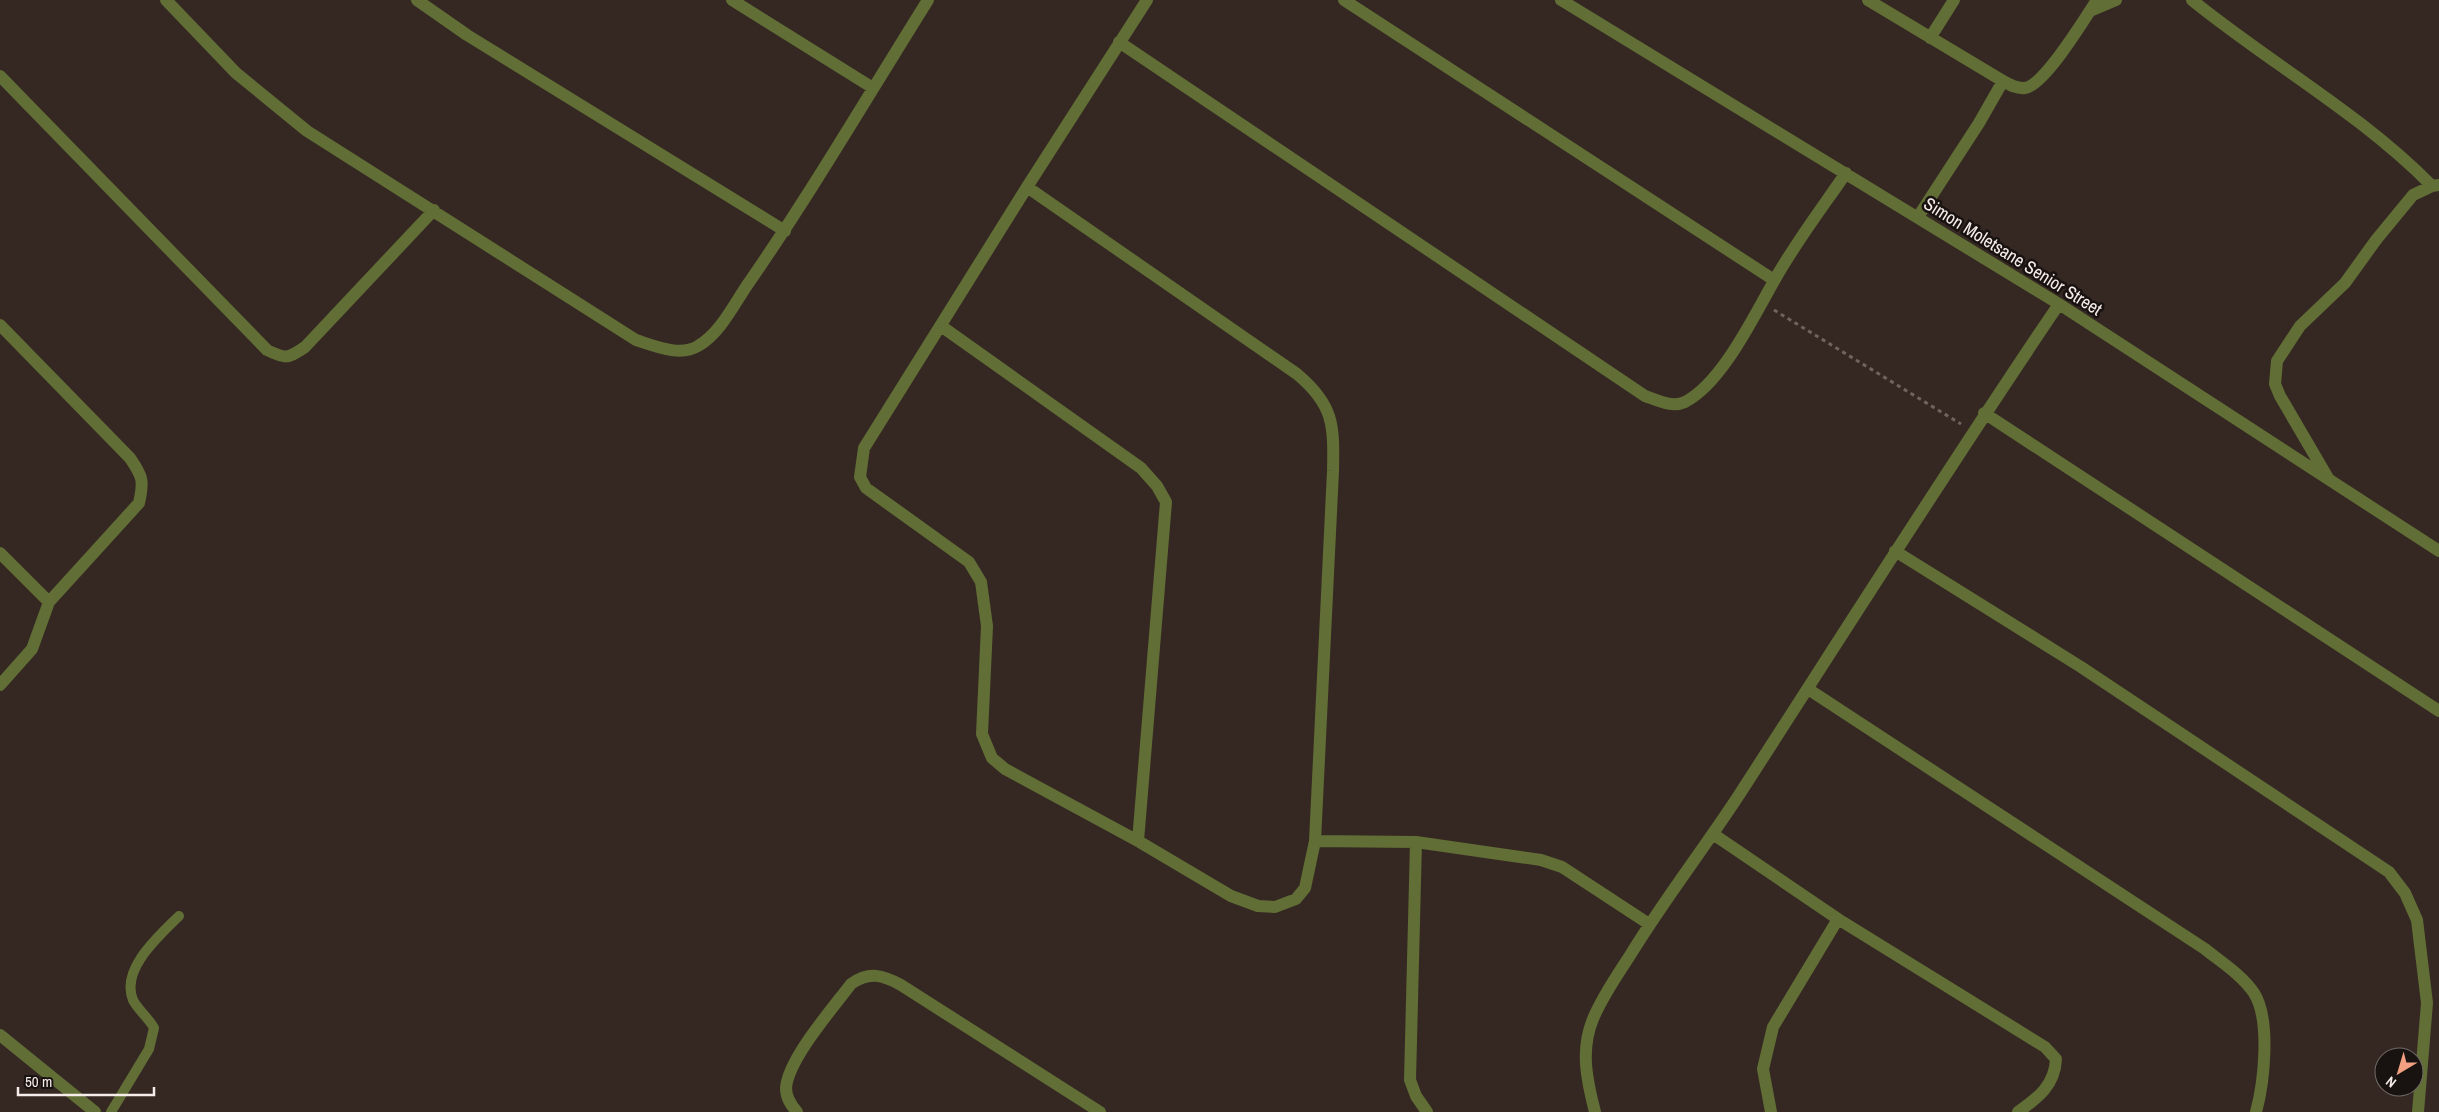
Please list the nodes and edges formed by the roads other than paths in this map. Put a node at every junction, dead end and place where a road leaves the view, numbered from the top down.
1 (166, 0) edge
2 (417, 0) edge
3 (732, 0) edge
4 (928, 0) edge
5 (1147, 0) edge
6 (1344, 0) edge
7 (1561, 0) edge
8 (1868, 0) edge
9 (1954, 0) edge
10 (2116, 0) edge
11 (2192, 0) edge
12 (2093, 5) edge
13 (1930, 38) junction
14 (1119, 42) junction
15 (0, 76) edge
16 (2003, 81) junction
17 (873, 88) junction
18 (1846, 173) junction
19 (2435, 186) edge
20 (1027, 187) junction
21 (434, 210) junction
22 (1918, 217) junction
23 (785, 231) junction
24 (1774, 280) junction
25 (2059, 304) junction
26 (0, 325) edge
27 (941, 326) junction
28 (1984, 413) junction
29 (2330, 482) junction
30 (1895, 551) junction
31 (2439, 551) edge
32 (0, 553) edge
33 (49, 602) junction
34 (0, 684) edge
35 (1808, 689) junction
36 (2439, 711) edge
37 (1713, 834) junction
38 (1138, 841) junction
39 (1315, 842) junction
40 (1416, 842) junction
41 (179, 916) dead end
42 (1838, 919) junction
43 (1649, 924) junction
44 (0, 1036) edge
45 (95, 1112) edge
46 (110, 1112) edge
47 (797, 1112) edge
48 (1100, 1112) edge
49 (1427, 1112) edge
50 (1595, 1112) edge
51 (1771, 1112) edge
52 (2018, 1112) edge
53 (2256, 1112) edge
54 (2418, 1112) edge

1 - 21 street
2 - 23 street
3 - 17 street
4 - 17 street
5 - 14 street
6 - 24 street
7 - 18 street, Simon Moletsane Senior Street
8 - 13 street
9 - 13 street
10 - 12 street
11 - 19 street
12 - 16 street
13 - 16 street
14 - 20 street
14 - 24 street
15 - 21 street
16 - 22 street
17 - 23 street
18 - 22 street, Simon Moletsane Senior Street
18 - 24 street
19 - 29 street
20 - 27 street
20 - 39 street
21 - 23 street
22 - 25 street, Simon Moletsane Senior Street
25 - 28 street
25 - 29 street, Simon Moletsane Senior Street
26 - 33 street
27 - 38 street
27 - 38 street
28 - 30 street
28 - 36 street
29 - 31 street, Simon Moletsane Senior Street
30 - 35 street
30 - 54 street
32 - 33 street
33 - 34 street
35 - 37 street
35 - 53 street
37 - 42 street
37 - 43 street
38 - 39 street
39 - 40 street
40 - 43 street
40 - 49 street
41 - 46 lane
42 - 51 street
42 - 52 street
43 - 50 street
44 - 45 street
47 - 48 street

